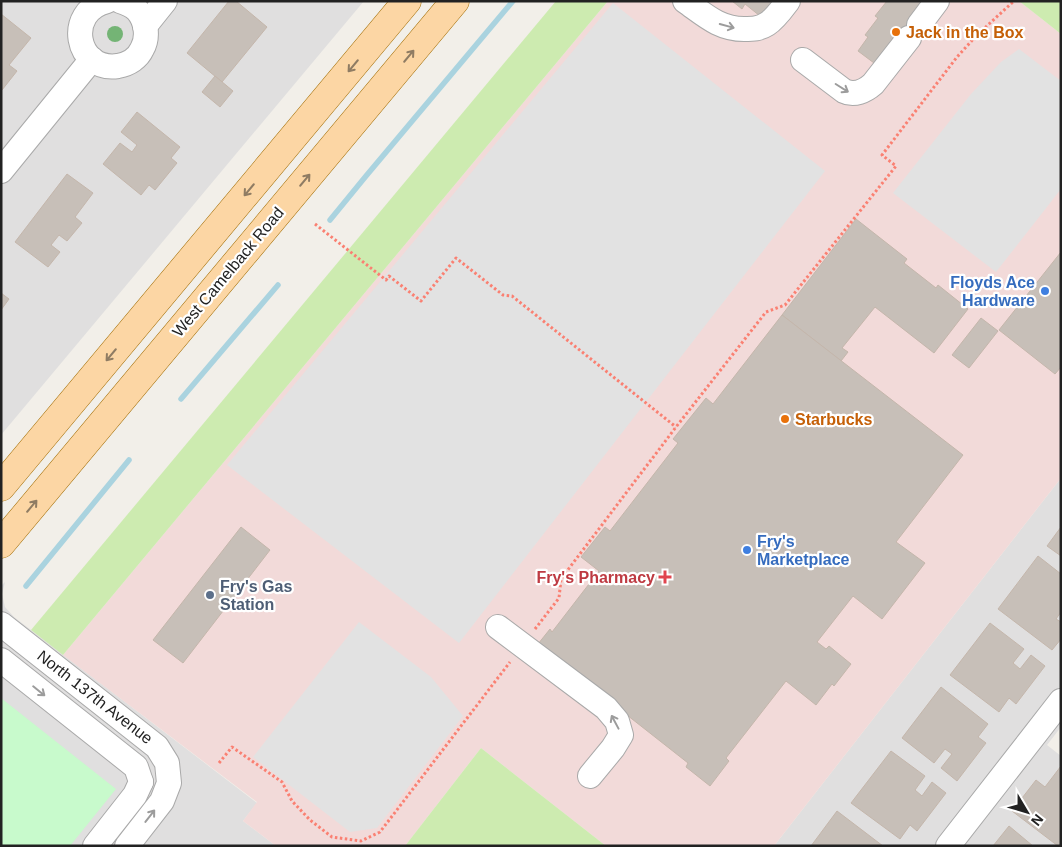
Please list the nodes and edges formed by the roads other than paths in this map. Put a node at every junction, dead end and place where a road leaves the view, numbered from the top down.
1 (107, 1) edge
2 (120, 1) edge
3 (165, 1) edge
4 (455, 1) edge
5 (686, 1) edge
6 (788, 1) edge
7 (937, 1) edge
8 (405, 3) edge
9 (77, 8) edge
10 (145, 26) junction
11 (92, 60) junction
12 (803, 60) dead end
13 (1, 171) edge
14 (274, 218) junction
15 (134, 328) junction
16 (1, 487) edge
17 (1, 544) edge
18 (1, 624) edge
19 (498, 627) dead end
20 (1, 660) edge
21 (1061, 701) edge
22 (590, 776) dead end
23 (141, 782) junction
24 (169, 783) junction
25 (105, 842) edge
26 (127, 846) edge
27 (948, 846) edge

1 - 9 street
2 - 10 street
3 - 10 street
14 -> 4 main road, West Camelback Road
5 -> 6 street
12 -> 7 street
8 - 14 main road
8 -> 15 main road
9 - 11 street
10 - 11 street
11 - 13 street
14 - 15 main road
17 -> 14 main road, West Camelback Road
15 -> 16 main road
18 - 24 street, North 137th Avenue
22 -> 19 street
20 -> 23 street, North 137th Avenue
21 - 27 street
23 - 24 street
23 - 25 street
26 -> 24 street

